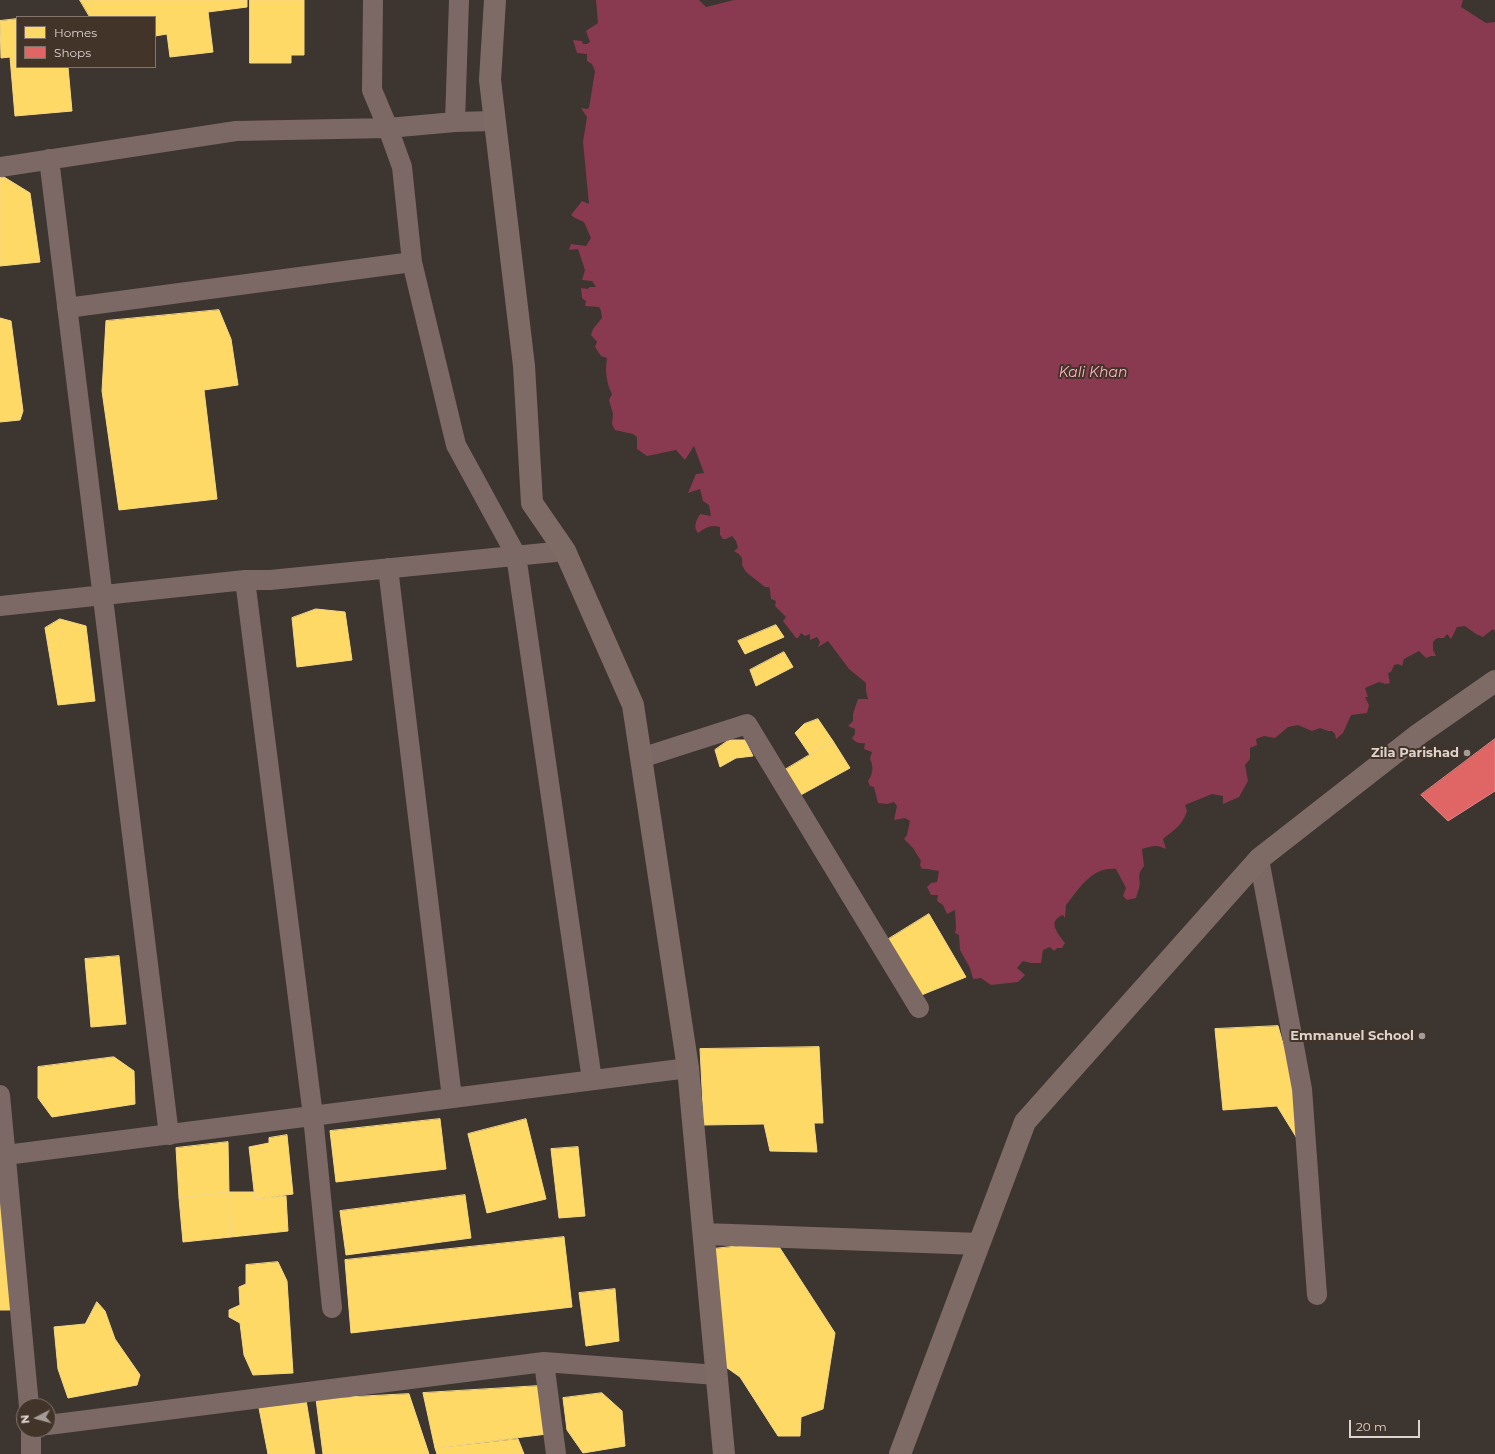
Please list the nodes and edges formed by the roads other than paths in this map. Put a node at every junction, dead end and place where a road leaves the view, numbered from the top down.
1 (373, 0) edge
2 (459, 0) edge
3 (494, 0) edge
4 (495, 121) junction
5 (454, 122) junction
6 (388, 128) junction
7 (49, 159) junction
8 (0, 167) edge
9 (412, 262) junction
10 (67, 308) junction
11 (565, 551) junction
12 (516, 555) junction
13 (388, 568) junction
14 (245, 580) junction
15 (102, 595) junction
16 (0, 606) edge
17 (1495, 681) edge
18 (641, 758) junction
19 (1259, 859) junction
20 (919, 1008) dead end
21 (688, 1068) junction
22 (592, 1080) junction
23 (0, 1095) edge
24 (452, 1098) junction
25 (314, 1116) junction
26 (169, 1134) junction
27 (6, 1155) junction
28 (704, 1234) junction
29 (979, 1244) junction
30 (1317, 1295) dead end
31 (332, 1308) dead end
32 (544, 1362) junction
33 (717, 1375) junction
34 (28, 1398) edge
35 (56, 1424) edge
36 (31, 1438) edge
37 (31, 1454) edge
38 (556, 1454) edge
39 (724, 1454) edge
40 (900, 1454) edge

1 - 6 street
2 - 5 street
3 - 4 main road
4 - 5 street
4 - 11 main road
5 - 6 street
6 - 7 street
6 - 9 street
7 - 8 street
7 - 10 street
9 - 10 street
9 - 12 street
10 - 15 street
11 - 12 street
11 - 18 main road
12 - 13 street
12 - 22 street
13 - 14 street
13 - 24 street
14 - 15 street
14 - 25 street
15 - 16 street
15 - 26 street
17 - 19 main road
18 - 20 street
18 - 21 main road
19 - 29 main road
19 - 30 street
21 - 22 street
21 - 28 main road
22 - 24 street
23 - 27 street
24 - 25 street
25 - 26 street
25 - 31 street
26 - 27 street
27 - 34 street
28 - 29 main road
28 - 33 main road
29 - 40 main road
32 - 33 street
32 - 35 street
32 - 38 street
33 - 39 main road
36 - 37 street

